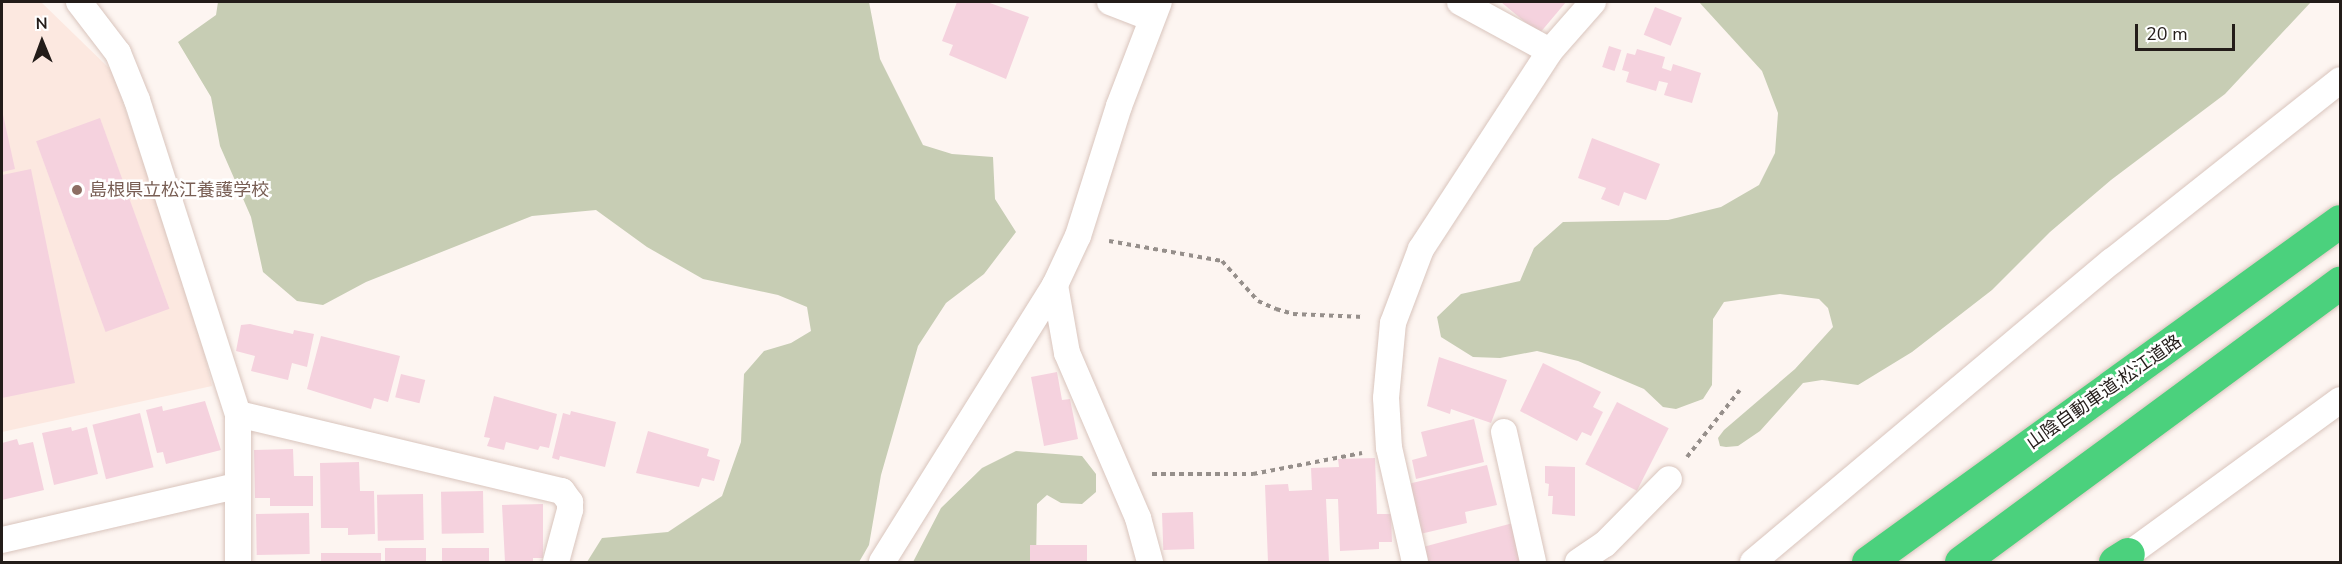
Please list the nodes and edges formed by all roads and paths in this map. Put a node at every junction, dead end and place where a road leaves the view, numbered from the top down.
1 (79, 2) edge
2 (1110, 2) edge
3 (1460, 2) edge
4 (1593, 2) edge
5 (1155, 10) edge
6 (1550, 51) junction
7 (2340, 80) edge
8 (2340, 220) edge
9 (1078, 236) junction
10 (2340, 283) edge
11 (1055, 285) junction
12 (1393, 323) junction
13 (1740, 390) dead end
14 (2340, 399) edge
15 (238, 414) junction
16 (1504, 432) dead end
17 (1389, 448) junction
18 (1154, 474) dead end
19 (1670, 479) joint
20 (235, 486) junction
21 (2, 540) edge
22 (2120, 560) edge
23 (238, 562) edge
24 (556, 562) edge
25 (882, 562) edge
26 (1150, 562) edge
27 (1415, 562) edge
28 (1533, 562) edge
29 (1578, 562) edge
30 (1753, 562) edge
31 (1868, 562) edge
32 (1962, 562) edge

1 - 15 street
2 - 5 street
3 - 6 street
4 - 6 street
5 - 9 street
6 - 12 street
7 - 30 street
8 - 31 highway, 山陰自動車道;松江道路
9 - 11 street
9 - 12 path
10 - 32 highway
11 - 25 street
11 - 26 street
12 - 17 street
13 - 19 path
14 - 22 street
15 - 20 street
15 - 24 street
16 - 28 street
17 - 18 path
17 - 27 street
19 - 29 street
20 - 21 street
20 - 23 street

